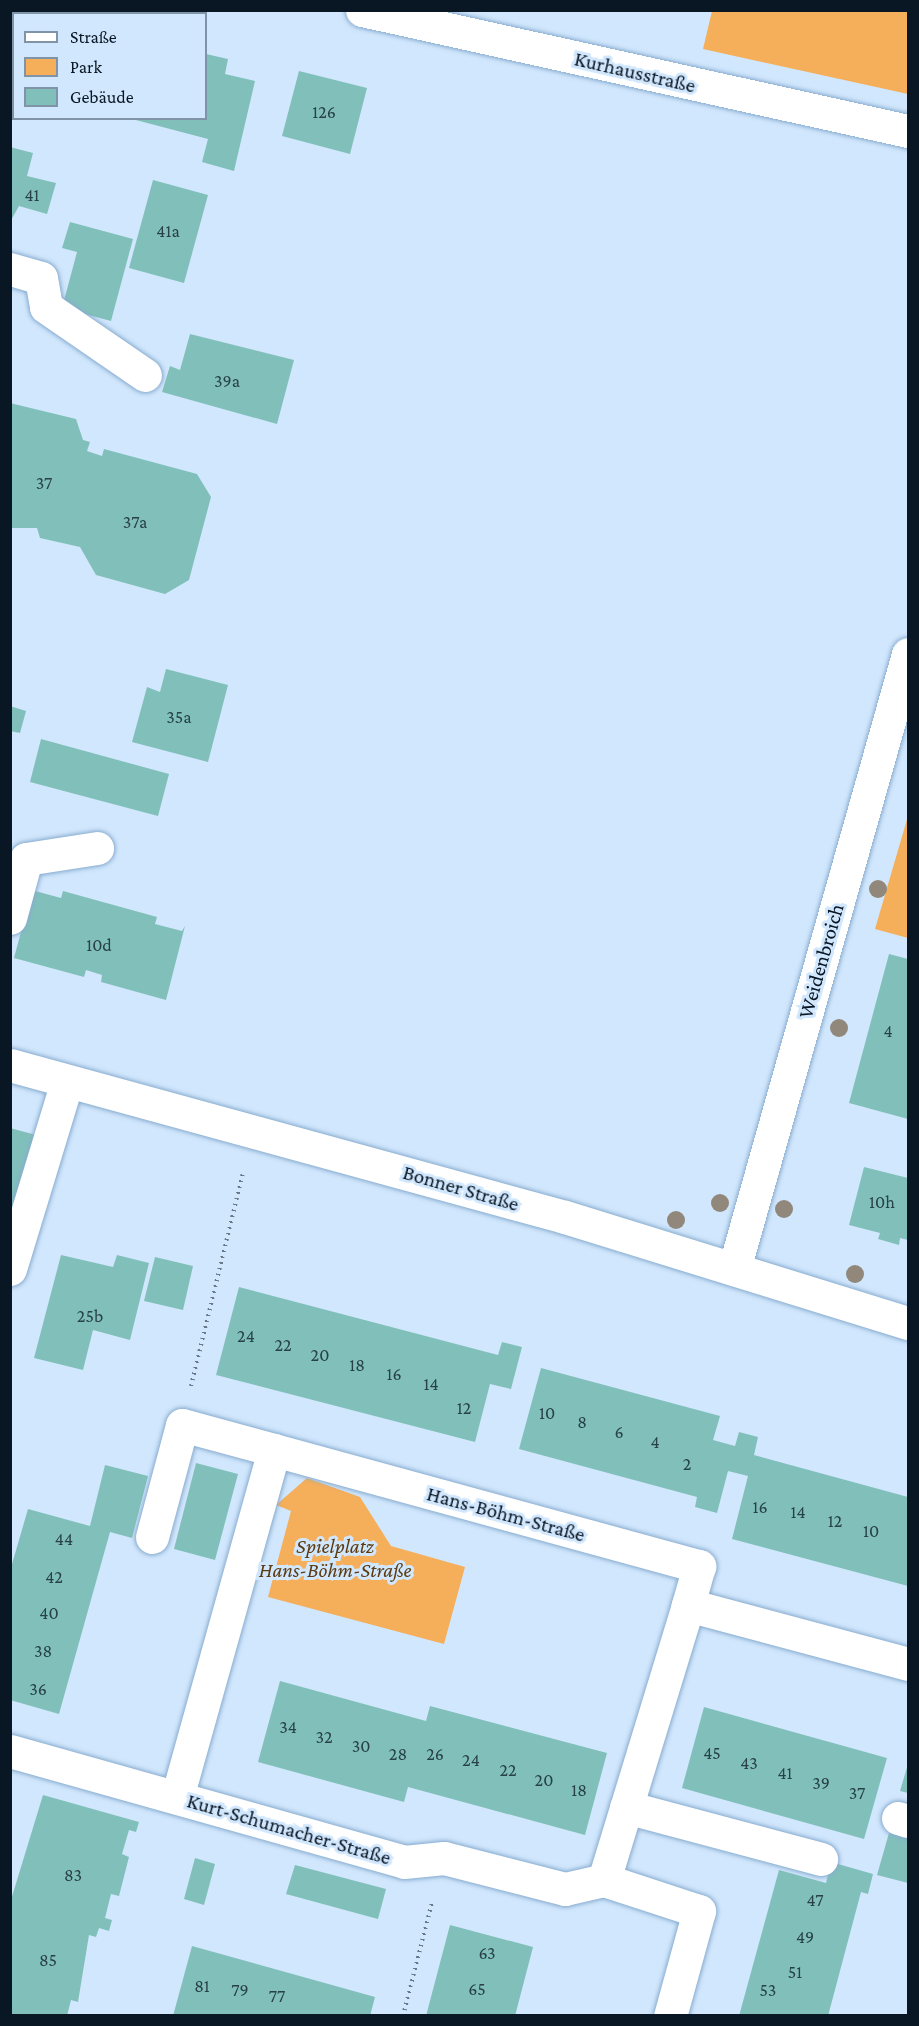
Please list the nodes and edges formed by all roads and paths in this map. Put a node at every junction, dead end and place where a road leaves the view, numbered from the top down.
1 (362, 10) edge
2 (909, 131) edge
3 (10, 269) edge
4 (145, 375) dead end
5 (909, 654) edge
6 (97, 848) dead end
7 (10, 918) edge
8 (10, 1065) edge
9 (67, 1080) junction
10 (253, 1130) junction
11 (10, 1269) edge
12 (734, 1269) junction
13 (909, 1323) edge
14 (182, 1425) junction
15 (274, 1450) junction
16 (152, 1537) dead end
17 (687, 1605) junction
18 (909, 1664) edge
19 (10, 1751) edge
20 (177, 1797) junction
21 (626, 1808) junction
22 (444, 1857) junction
23 (821, 1859) dead end
24 (604, 1880) junction
25 (403, 2016) edge
26 (670, 2016) edge

1 - 2 street, Kurhausstraße
3 - 4 street
5 - 12 street, Weidenbroich
6 - 7 street
8 - 9 street, Bonner Straße
9 - 10 street, Bonner Straße
9 - 11 street
10 - 12 street, Bonner Straße
10 - 14 path
12 - 13 street, Bonner Straße
14 - 15 street, Hans-Böhm-Straße
14 - 16 street
15 - 17 street, Hans-Böhm-Straße
15 - 20 street
17 - 18 street
17 - 21 street
19 - 20 street, Kurt-Schumacher-Straße
20 - 22 street, Kurt-Schumacher-Straße
21 - 23 street
21 - 24 street
22 - 24 street, Kurt-Schumacher-Straße
22 - 25 path
24 - 26 street

